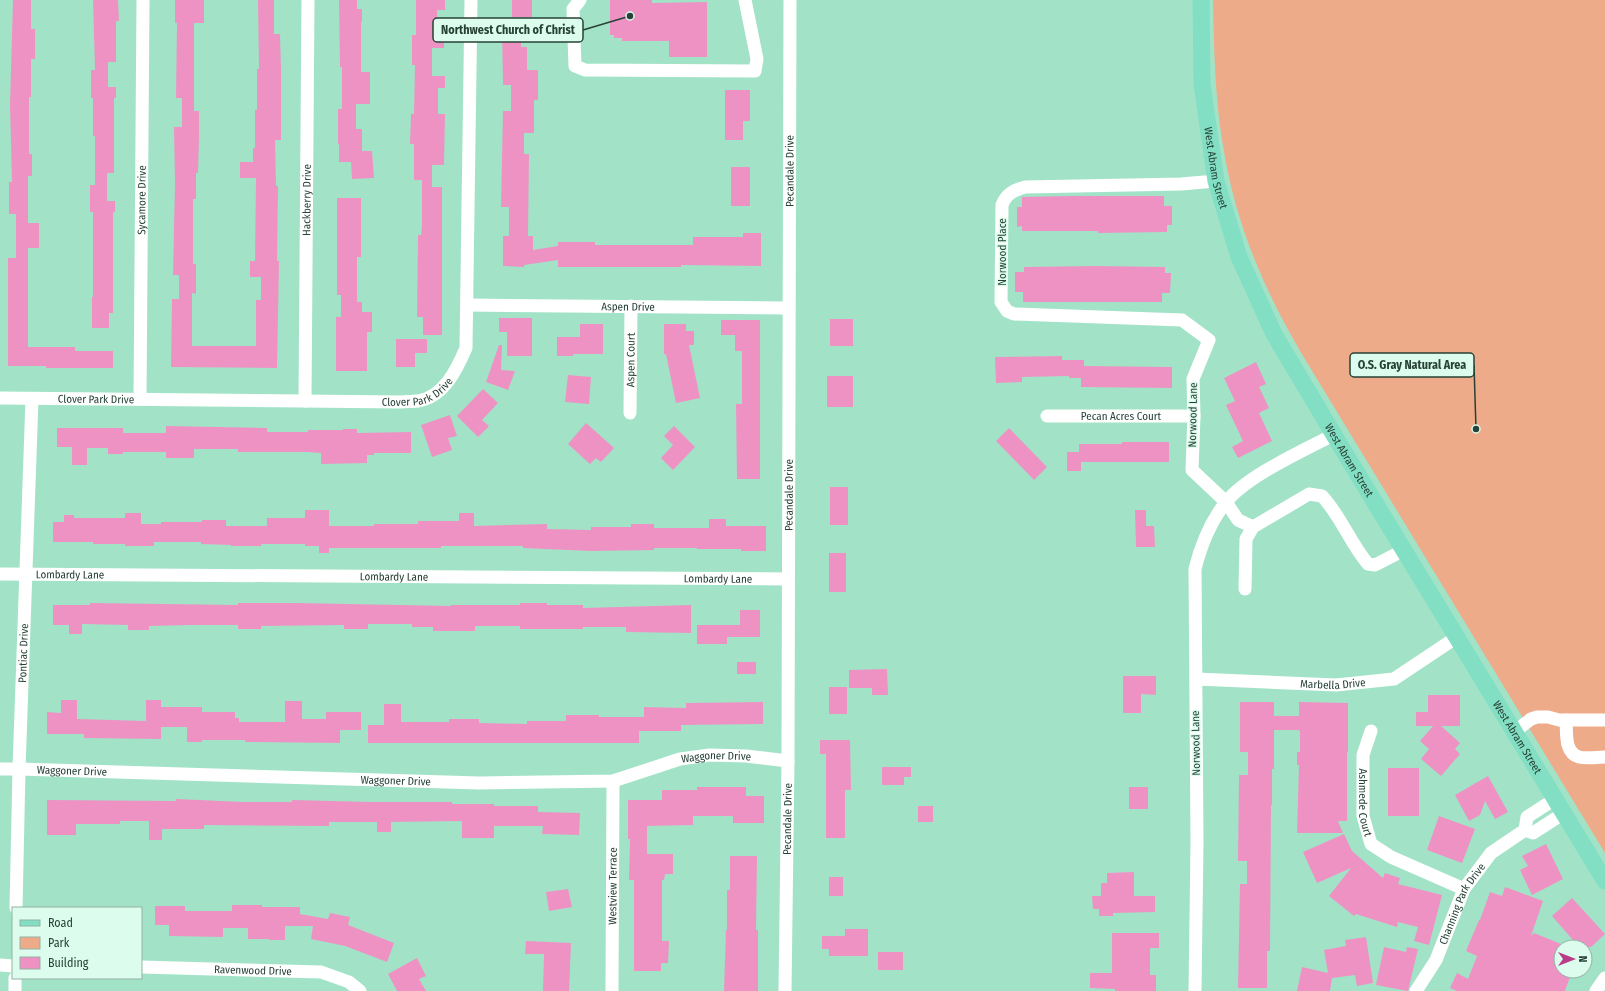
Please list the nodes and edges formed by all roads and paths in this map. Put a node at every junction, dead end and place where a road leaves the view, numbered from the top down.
1 (144, 0) edge
2 (308, 0) edge
3 (471, 0) edge
4 (580, 0) edge
5 (746, 0) edge
6 (790, 0) edge
7 (1201, 0) edge
8 (1216, 181) junction
9 (467, 304) junction
10 (631, 306) junction
11 (788, 308) junction
12 (1209, 340) joint
13 (0, 398) edge
14 (32, 399) junction
15 (140, 399) junction
16 (304, 401) junction
17 (630, 413) dead end
18 (1047, 416) dead end
19 (1194, 416) junction
20 (1335, 434) junction
21 (1226, 502) junction
22 (1253, 527) junction
23 (1404, 550) junction
24 (0, 574) edge
25 (26, 574) junction
26 (787, 579) junction
27 (1245, 589) dead end
28 (1457, 637) junction
29 (1196, 679) junction
30 (1566, 720) junction
31 (1605, 720) edge
32 (1371, 731) dead end
33 (1514, 732) junction
34 (1605, 757) edge
35 (788, 761) junction
36 (0, 769) edge
37 (19, 769) junction
38 (613, 781) junction
39 (1559, 806) junction
40 (1605, 881) edge
41 (1464, 889) junction
42 (16, 907) edge
43 (0, 966) edge
44 (12, 966) edge
45 (142, 967) edge
46 (1605, 978) edge
47 (15, 979) edge
48 (15, 991) edge
49 (360, 991) edge
50 (612, 991) edge
51 (785, 991) edge
52 (1195, 991) edge
53 (1416, 991) edge
54 (1596, 991) edge

1 - 15 street, Sycamore Drive
2 - 16 street, Hackberry Drive
3 - 9 street, Clover Park Drive
4 - 5 street
6 - 11 street, Pecandale Drive
7 - 8 main road, West Abram Street
8 - 12 street, Norwood Place
8 - 20 main road, West Abram Street
9 - 10 street, Aspen Drive
9 - 16 street, Clover Park Drive
10 - 11 street, Aspen Drive
10 - 17 street, Aspen Court
11 - 26 street, Pecandale Drive
12 - 19 street, Norwood Lane
13 - 14 street, Clover Park Drive
14 - 15 street, Clover Park Drive
14 - 25 street, Pontiac Drive
15 - 16 street, Clover Park Drive
18 - 19 street, Pecan Acres Court
19 - 21 street, Norwood Lane
20 - 21 street, Norwood Lane
20 - 23 main road, West Abram Street
21 - 22 street
21 - 29 street, Norwood Lane
22 - 23 street
22 - 27 street
23 - 28 main road, West Abram Street
24 - 25 street, Lombardy Lane
25 - 26 street, Lombardy Lane
25 - 37 street, Pontiac Drive
26 - 35 street, Pecandale Drive
28 - 29 street, Marbella Drive
28 - 33 main road, West Abram Street
29 - 52 street, Norwood Lane
30 - 31 street
30 - 33 street
30 - 34 street
32 - 41 street, Ashmede Court
33 - 39 main road, West Abram Street
35 - 38 street, Waggoner Drive
35 - 51 street, Pecandale Drive
36 - 37 street, Waggoner Drive
37 - 38 street, Waggoner Drive
37 - 42 street, Pontiac Drive
38 - 50 street, Westview Terrace
39 - 40 main road, West Abram Street
39 - 41 street, Channing Park Drive
41 - 53 street, Channing Park Drive
43 - 44 street
45 - 49 street, Ravenwood Drive
46 - 54 street
47 - 48 street

